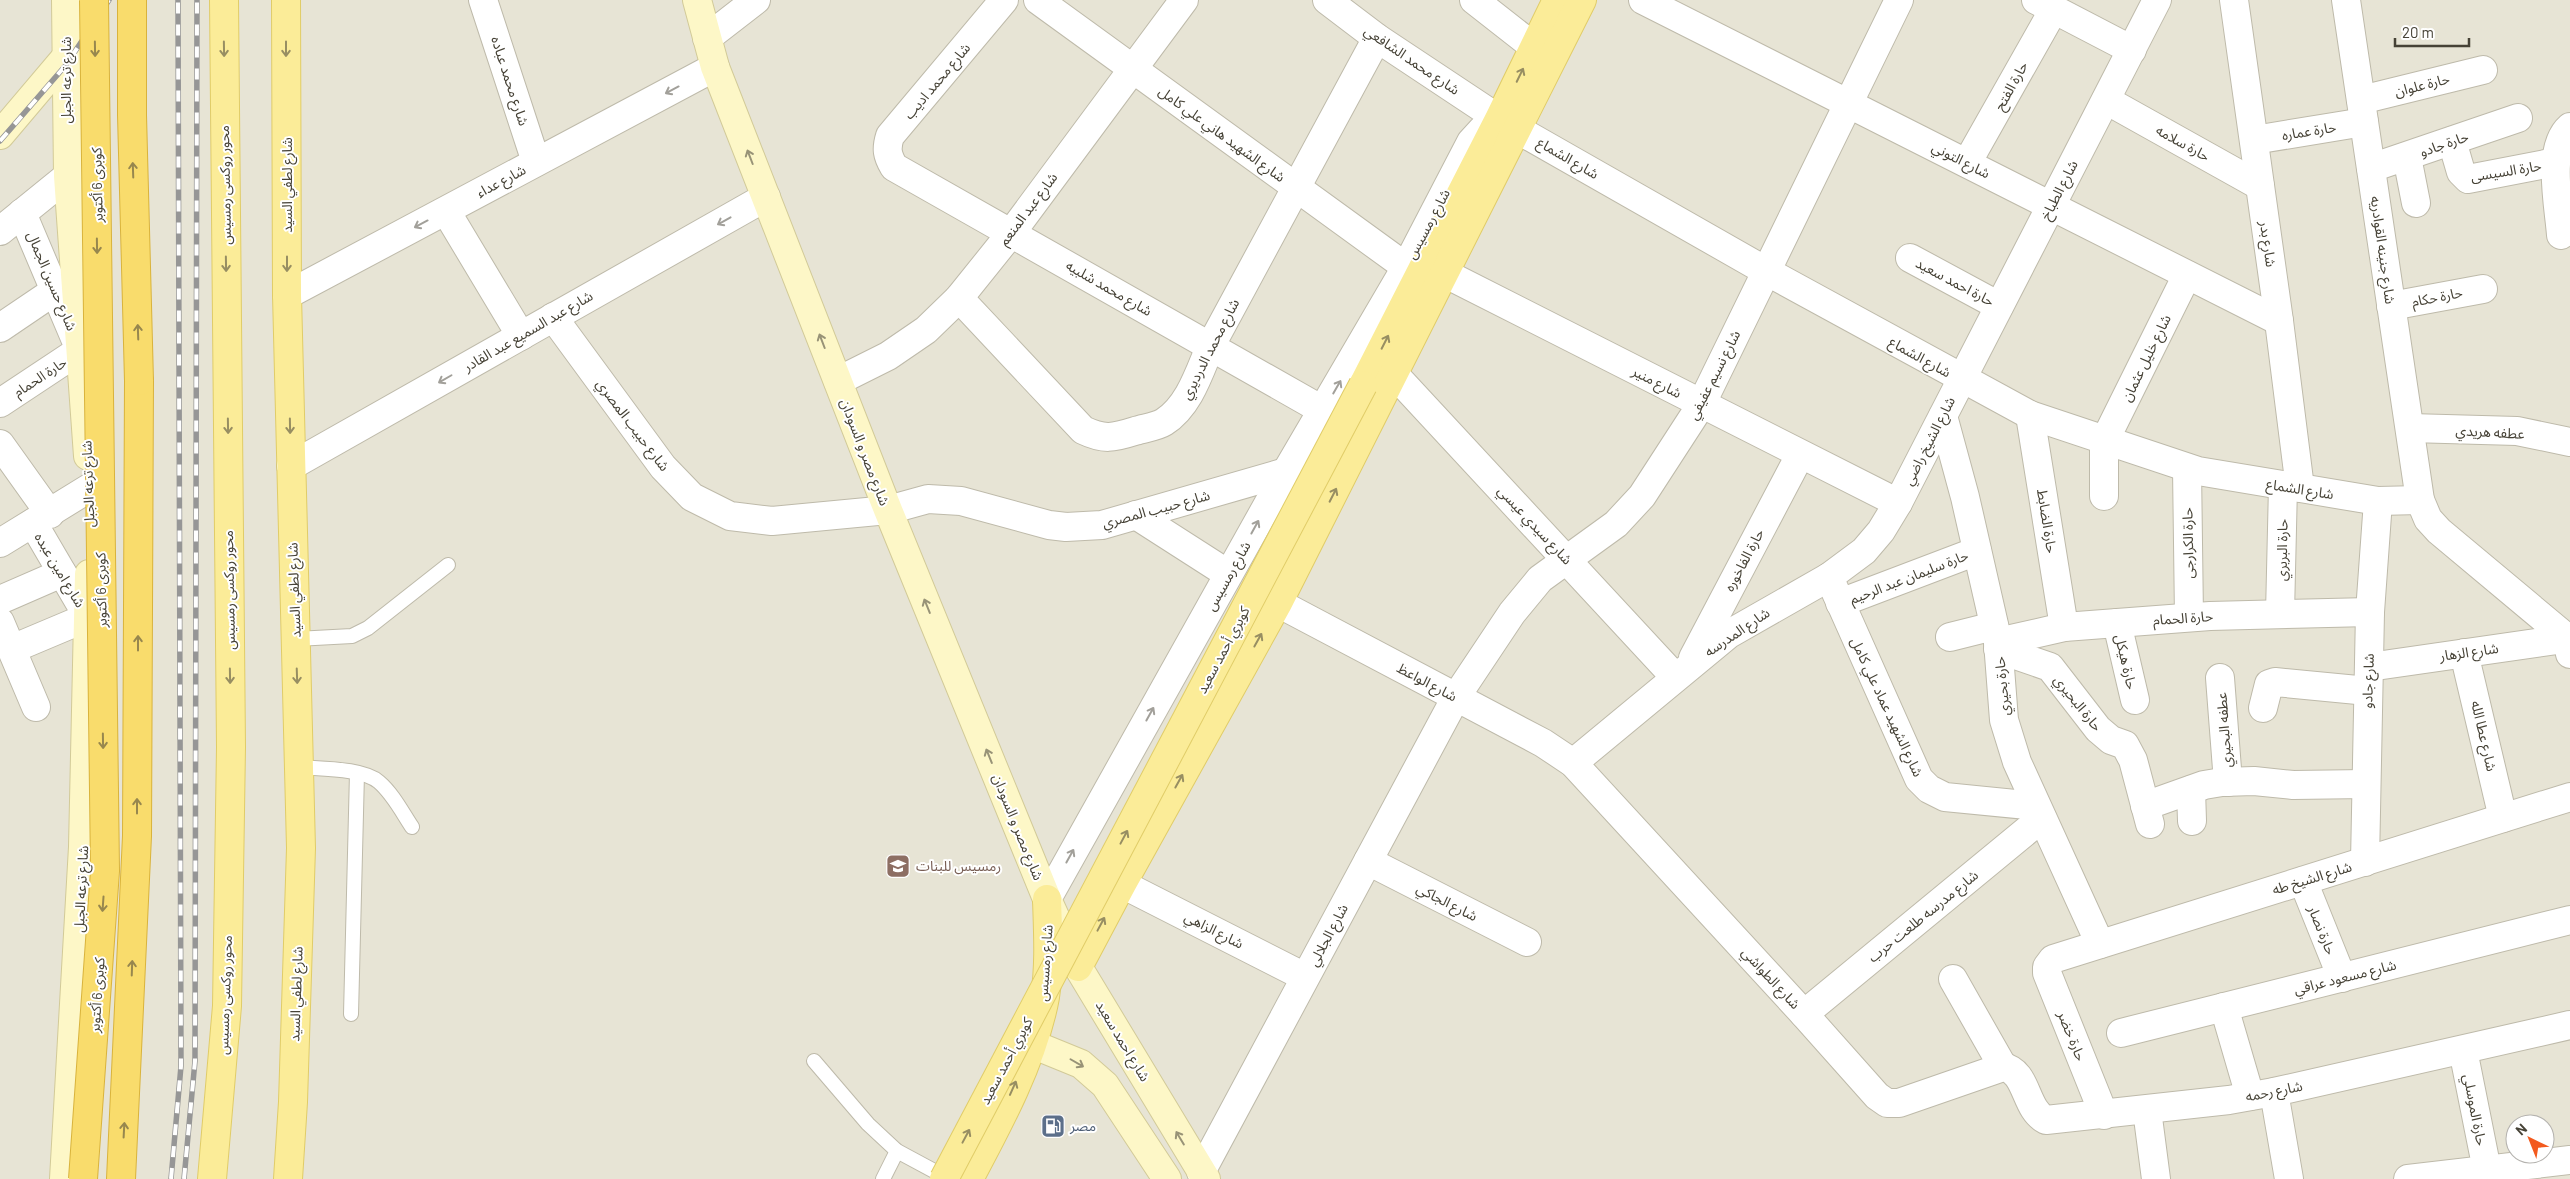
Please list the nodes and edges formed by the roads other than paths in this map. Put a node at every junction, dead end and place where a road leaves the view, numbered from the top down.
1 (94, 0) edge
2 (132, 0) edge
3 (224, 0) edge
4 (286, 0) edge
5 (484, 0) edge
6 (697, 0) edge
7 (756, 0) edge
8 (1004, 0) edge
9 (1038, 0) edge
10 (1184, 0) edge
11 (1327, 0) edge
12 (1474, 0) edge
13 (1557, 0) edge
14 (1582, 0) edge
15 (1643, 0) edge
16 (1899, 0) edge
17 (2156, 0) edge
18 (2234, 0) edge
19 (2346, 0) edge
20 (62, 4) edge
21 (2045, 4) edge
22 (707, 38) junction
23 (1377, 38) junction
24 (1534, 47) junction
25 (2132, 50) junction
26 (66, 57) junction
27 (715, 67) junction
28 (1133, 69) junction
29 (2483, 70) dead end
30 (2106, 100) junction
31 (1848, 103) junction
32 (2362, 111) junction
33 (2518, 118) dead end
34 (1508, 124) junction
35 (2570, 127) edge
36 (0, 135) edge
37 (2254, 140) junction
38 (2452, 141) junction
39 (2407, 157) junction
40 (536, 162) junction
41 (1967, 162) junction
42 (2556, 162) junction
43 (894, 166) joint
44 (2371, 168) junction
45 (68, 176) junction
46 (2260, 186) junction
47 (1297, 188) junction
48 (766, 197) junction
49 (2416, 203) dead end
50 (2050, 206) junction
51 (446, 211) junction
52 (22, 212) junction
53 (0, 231) edge
54 (1012, 232) junction
55 (2561, 235) dead end
56 (1910, 258) dead end
57 (1406, 267) junction
58 (1766, 271) junction
59 (1444, 273) junction
60 (2187, 275) junction
61 (2483, 289) dead end
62 (56, 290) junction
63 (287, 295) junction
64 (960, 298) junction
65 (1999, 306) junction
66 (2391, 306) junction
67 (553, 317) junction
68 (2279, 321) junction
69 (0, 328) edge
70 (520, 336) junction
71 (1210, 347) junction
72 (80, 350) junction
73 (1394, 374) junction
74 (1960, 379) junction
75 (838, 381) junction
76 (0, 403) edge
77 (1701, 404) junction
78 (1324, 411) junction
79 (2030, 415) junction
80 (1943, 416) junction
81 (2410, 428) junction
82 (2104, 442) junction
83 (2570, 442) edge
84 (0, 444) edge
85 (1800, 455) junction
86 (291, 466) junction
87 (2187, 468) junction
88 (1286, 472) junction
89 (2291, 487) junction
90 (91, 488) junction
91 (2104, 496) dead end
92 (2420, 500) junction
93 (2378, 501) junction
94 (1898, 503) junction
95 (888, 510) junction
96 (1136, 515) junction
97 (41, 519) junction
98 (0, 543) edge
99 (1977, 551) junction
100 (1566, 559) junction
101 (448, 565) dead end
102 (62, 573) junction
103 (1228, 574) junction
104 (1829, 577) junction
105 (0, 600) edge
106 (1278, 603) junction
107 (1840, 603) junction
108 (2370, 612) junction
109 (2280, 614) junction
110 (88, 616) junction
111 (2189, 617) junction
112 (0, 622) edge
113 (2117, 623) junction
114 (2064, 627) junction
115 (1950, 637) dead end
116 (296, 639) junction
117 (1997, 639) junction
118 (2569, 643) edge
119 (12, 649) junction
120 (2464, 653) junction
121 (1682, 672) junction
122 (2220, 678) dead end
123 (2368, 679) junction
124 (1456, 697) junction
125 (2135, 700) dead end
126 (36, 707) dead end
127 (2263, 708) dead end
128 (1573, 763) junction
129 (299, 767) junction
130 (357, 773) junction
131 (2228, 782) junction
132 (2366, 784) junction
133 (2192, 790) junction
134 (2570, 797) edge
135 (2039, 812) junction
136 (2503, 818) junction
137 (2192, 821) dead end
138 (412, 827) dead end
139 (1368, 861) junction
140 (2365, 862) junction
141 (2303, 881) junction
142 (1122, 884) junction
143 (1047, 899) junction
144 (2570, 920) edge
145 (1527, 942) dead end
146 (2100, 944) junction
147 (2054, 959) joint
148 (1078, 967) junction
149 (1306, 977) junction
150 (2342, 978) junction
151 (1953, 979) dead end
152 (2224, 1007) junction
153 (350, 1014) dead end
154 (1804, 1014) junction
155 (2570, 1024) edge
156 (2120, 1033) dead end
157 (1032, 1044) junction
158 (2463, 1050) junction
159 (814, 1061) dead end
160 (2002, 1067) junction
161 (2262, 1094) junction
162 (2147, 1110) junction
163 (2104, 1115) junction
164 (897, 1151) junction
165 (2570, 1160) edge
166 (2487, 1170) junction
167 (2542, 1171) edge
168 (1204, 1176) edge
169 (64, 1179) edge
170 (84, 1179) edge
171 (121, 1179) edge
172 (212, 1179) edge
173 (288, 1179) edge
174 (883, 1179) edge
175 (944, 1179) edge
176 (950, 1179) edge
177 (969, 1179) edge
178 (1167, 1179) edge
179 (2156, 1179) edge
180 (2288, 1179) edge
181 (2408, 1179) edge

1 -> 170 highway, كوبرى 6 أكتوبر, bridge
171 -> 2 highway, bridge
3 -> 172 main road, محور روكسى رمسيس
4 -> 63 main road, شارع لطفي السيد
5 - 40 street, شارع محمد عباده
6 - 22 main road, شارع مصر و السودان
7 - 22 street
8 - 43 street, شارع محمد اديب
9 - 28 street, شارع الشهيد هاني علي كامل
10 - 28 street, شارع عبد المنعم
11 - 23 street, شارع محمد الشافعي
12 - 24 street
13 - 24 main road, شارع رمسيس
14 - 34 main road, شارع رمسيس
15 - 31 street, شارع التوني
16 - 31 street, شارع نسيم عفيفي
17 - 25 street, شارع الطباخ
18 - 37 street, شارع بدر
19 - 32 street, شارع جنينه القوادريه
20 - 26 main road, شارع ترعه الجبل
21 - 25 street
21 - 41 street, حارة الفتح
22 - 27 main road, شارع مصر و السودان
23 - 34 street, شارع محمد الشافعي
23 - 47 street, شارع محمد الدرديري
34 -> 24 main road, شارع رمسيس
25 - 30 street, شارع الطباخ
26 - 36 main road
26 - 45 main road, شارع ترعه الجبل
27 -> 40 street, شارع عداء
48 -> 27 main road, شارع مصر و السودان
28 - 47 street, شارع الشهيد هاني علي كامل
28 - 54 street, شارع عبد المنعم
29 - 32 street, حارة علوان
30 - 46 street, حارة سلامه
30 - 50 street, شارع الطباخ
31 - 41 street, شارع التوني
31 - 58 street, شارع نسيم عفيفي
32 - 37 street, حارة عماره
32 - 44 street, شارع جنينه القوادريه
33 - 38 street, حارة جادو
34 - 57 street, شارع رمسيس
34 - 58 street, شارع الشماع
34 - 59 main road, شارع رمسيس
175 -> 34 main road, كوبري أحمد سعيد, bridge
35 - 42 street, حارة السيسى
37 - 46 street, شارع بدر
38 - 39 street, حارة جادو
38 - 42 street, حارة السيسى
39 - 44 street, حارة جادو
39 - 49 street
40 - 51 street, شارع عداء
41 - 50 street, شارع التوني
42 - 55 street, حارة السيسى
43 - 54 street, شارع محمد شلبيه
44 - 66 street, شارع جنينه القوادريه
45 - 52 street
45 - 72 main road, شارع ترعه الجبل
46 - 68 street, شارع بدر
47 - 57 street, شارع الشهيد هاني علي كامل
47 - 71 street, شارع محمد الدرديري
48 -> 67 street, شارع عبد السميع عبد القادر
75 -> 48 main road, شارع مصر و السودان
50 - 60 street, شارع التوني
50 - 65 street, شارع الطباخ
51 -> 63 street, شارع عداء
51 - 70 street
52 - 53 street
52 - 62 street, شارع حسين الجمال
54 - 64 street, شارع عبد المنعم
54 - 71 street, شارع محمد شلبيه
56 - 65 street, حارة احمد سعيد
78 -> 57 street, شارع رمسيس
58 - 74 street, شارع الشماع
58 - 77 street, شارع نسيم عفيفي
59 - 73 main road, شارع رمسيس
59 - 77 street, شارع منير
60 - 68 street, شارع التوني
60 - 82 street, شارع خليل عثمان
61 - 66 street, حارة حكام
62 - 69 street
62 - 72 street, شارع حسين الجمال
63 -> 86 main road, شارع لطفي السيد
64 - 71 street, شارع محمد الدرديري
64 - 75 street, شارع عبد المنعم
65 - 74 street, شارع الطباخ
66 - 81 street, شارع جنينه القوادريه
67 - 70 street, شارع عبد السميع عبد القادر
67 - 95 street, شارع حبيب المصري
68 - 89 street, شارع بدر
70 -> 86 street, شارع عبد السميع عبد القادر
71 - 78 street, شارع محمد شلبيه
72 - 76 street, حارة الحمام
72 - 90 main road, شارع ترعه الجبل
73 - 100 street, شارع سيدي عيسي
106 -> 73 main road, شارع رمسيس
74 - 79 street, شارع الشماع
74 - 80 street, شارع الشيخ راضي
75 - 95 main road, شارع مصر و السودان
77 - 85 street, شارع منير
77 - 100 street, شارع نسيم عفيفي
78 - 88 street, شارع رمسيس
79 - 82 street, شارع الشماع
79 - 114 street, حارة الضابط
80 - 94 street, شارع الشيخ راضي
80 - 99 street, حارة بحيري
81 - 83 street, عطفه هريدي
81 - 92 street, شارع جنينه القوادريه
82 - 87 street, شارع الشماع
82 - 91 street
84 - 97 street, شارع امين عبده
85 - 94 street, شارع منير
85 - 121 street, حارة الفاخوره
86 - 116 main road, شارع لطفي السيد
87 - 89 street, شارع الشماع
87 - 111 street, حارة الكرارجى
88 - 96 street, شارع حبيب المصري
103 -> 88 street, شارع رمسيس
89 - 93 street, شارع الشماع
89 - 109 street, حارة البربري
90 - 97 street
90 - 110 main road, شارع ترعه الجبل
92 - 93 street, شارع الشماع
92 - 118 street
93 - 108 street, شارع جادو
94 - 104 street, شارع المدرسه
95 - 96 street, شارع حبيب المصري
143 -> 95 main road, شارع مصر و السودان
96 - 103 street
97 - 98 street
97 - 102 street, شارع امين عبده
99 - 107 street, حارة سليمان عبد الرحيم
99 - 117 street, حارة بحيري
100 - 121 street, شارع سيدي عيسي
100 - 124 street, شارع نسيم عفيفي
101 - 116 lane
102 - 105 street
102 - 110 street, شارع امين عبده
143 -> 103 street, شارع رمسيس
104 - 107 street, شارع الشهيد عماد علي كامل
104 - 121 street, شارع المدرسه
106 - 124 street, شارع الواعظ
142 -> 106 main road, شارع رمسيس
107 - 135 street, شارع الشهيد عماد علي كامل
108 - 109 street, حارة الحمام
108 - 123 street, شارع جادو
109 - 111 street, حارة الحمام
110 - 119 street
110 - 169 main road, شارع ترعه الجبل
111 - 113 street, حارة الحمام
112 - 119 street
113 - 114 street, حارة الحمام
113 - 125 street, حارة هيكل
114 - 117 street, حارة الحمام
115 - 117 street, حارة الحمام
116 -> 129 main road, شارع لطفي السيد
117 - 133 street, حارة البحيري
117 - 135 street, حارة بحيري
118 - 120 street, شارع الزهار
119 - 126 street
120 - 123 street, شارع الزهار
120 - 136 street, شارع عطا الله
121 - 128 street, شارع المدرسه
122 - 131 street, عطفه البحيري
123 - 127 street, شارع الزهار
123 - 132 street, شارع جادو
124 - 128 street, شارع الواعظ
124 - 139 street, شارع الجلالي
128 - 154 street, شارع الطواشي
129 - 130 lane
129 - 173 main road, شارع لطفي السيد
130 - 138 lane
130 - 153 lane
131 - 132 street, حارة البحيري
131 - 133 street, حارة البحيري
132 - 140 street, شارع جادو
133 - 137 street
134 - 136 street, شارع الشيخ طه
135 - 146 street, حارة بحيري
135 - 154 street, شارع مدرسه طلعت حرب
136 - 140 street, شارع الشيخ طه
139 - 145 street, شارع الجاكي
139 - 149 street, شارع الجلالي
140 - 141 street, شارع الشيخ طه
141 - 146 street, شارع الشيخ طه
141 - 150 street, حارة نصار
148 -> 142 main road, شارع رمسيس
142 - 149 street, شارع الزاهي
143 - 148 main road, شارع احمد سعيد
143 - 157 main road, شارع رمسيس
144 - 150 street, شارع مسعود عراقي
146 - 147 street, شارع الشيخ طه
147 - 163 street, حارة خضر
168 -> 148 main road, شارع احمد سعيد
149 - 168 street, شارع الجلالي
150 - 152 street, شارع مسعود عراقي
151 - 160 street
152 - 156 street, شارع مسعود عراقي
152 - 161 street
154 - 160 street, شارع الطواشي
155 - 158 street, شارع رحمه
177 -> 157 main road, شارع رمسيس
157 -> 178 main road
158 - 161 street, شارع رحمه
158 - 166 street, حارة الموسلي
159 - 164 lane
160 - 163 street, شارع رحمه
161 - 162 street, شارع رحمه
161 - 180 street
162 - 163 street, شارع رحمه
162 - 179 street
164 - 174 lane
164 - 176 lane
165 - 167 street
166 - 167 street
166 - 181 street

